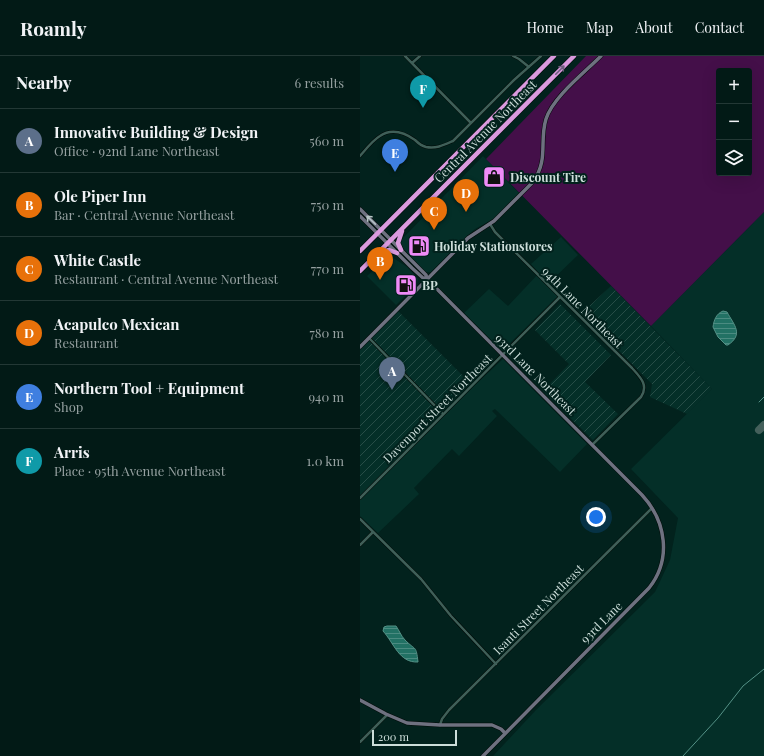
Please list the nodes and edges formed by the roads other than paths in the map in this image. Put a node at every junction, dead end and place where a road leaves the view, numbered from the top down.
1 (405, 56) edge
2 (420, 56) edge
3 (513, 56) edge
4 (541, 56) edge
5 (554, 56) edge
6 (574, 56) edge
7 (601, 56) edge
8 (412, 64) junction
9 (529, 67) junction
10 (470, 122) junction
11 (360, 156) edge
12 (360, 210) edge
13 (360, 216) edge
14 (490, 224) junction
15 (403, 228) junction
16 (382, 230) junction
17 (378, 234) junction
18 (389, 242) junction
19 (360, 252) edge
20 (399, 252) junction
21 (375, 256) junction
22 (360, 271) edge
23 (427, 279) junction
24 (560, 297) junction
25 (369, 338) junction
26 (360, 347) edge
27 (502, 355) junction
28 (443, 414) junction
29 (592, 445) junction
30 (630, 483) joint
31 (360, 498) edge
32 (653, 508) junction
33 (360, 519) edge
34 (373, 532) junction
35 (360, 545) edge
36 (496, 664) junction
37 (360, 700) edge
38 (387, 715) junction
39 (440, 725) junction
40 (505, 733) junction
41 (360, 742) edge
42 (483, 756) edge

1 - 8 street
2 - 8 street
3 - 9 street
4 - 9 street
5 - 16 highway, Central Avenue Northeast
15 -> 6 highway, Central Avenue Northeast
7 - 14 street
8 - 10 street
9 - 10 street
10 - 11 street
16 -> 12 street, 93rd Lane Northeast
13 - 17 street, 93rd Lane Northeast
14 - 23 street
14 - 24 street, 94th Lane Northeast
15 - 18 highway, Central Avenue Northeast
15 - 20 highway
16 - 17 highway, Central Avenue Northeast
16 - 18 street, 93rd Lane Northeast
17 - 18 street, 93rd Lane Northeast
17 - 19 highway, Central Avenue Northeast
18 - 20 street, 93rd Lane Northeast
18 - 21 highway, Central Avenue Northeast
20 - 21 highway
20 - 23 street, 93rd Lane Northeast
21 - 22 highway, Central Avenue Northeast
23 - 25 street
23 - 27 street, 93rd Lane Northeast
24 - 27 street, Davenport Street Northeast
24 - 29 street, 94th Lane Northeast
25 - 26 street
25 - 28 street
27 - 28 street, Davenport Street Northeast
27 - 29 street, 93rd Lane Northeast
28 - 31 street, Davenport Street Northeast
29 - 30 street, 93rd Lane Northeast
30 - 32 street, 93rd Lane
32 - 36 street, Isanti Street Northeast
32 - 40 street, 93rd Lane
33 - 34 street
34 - 35 street
34 - 36 street
36 - 39 street, Isanti Street Northeast
37 - 38 street
38 - 39 street
38 - 41 street
39 - 40 street
40 - 42 street, 93rd Lane

